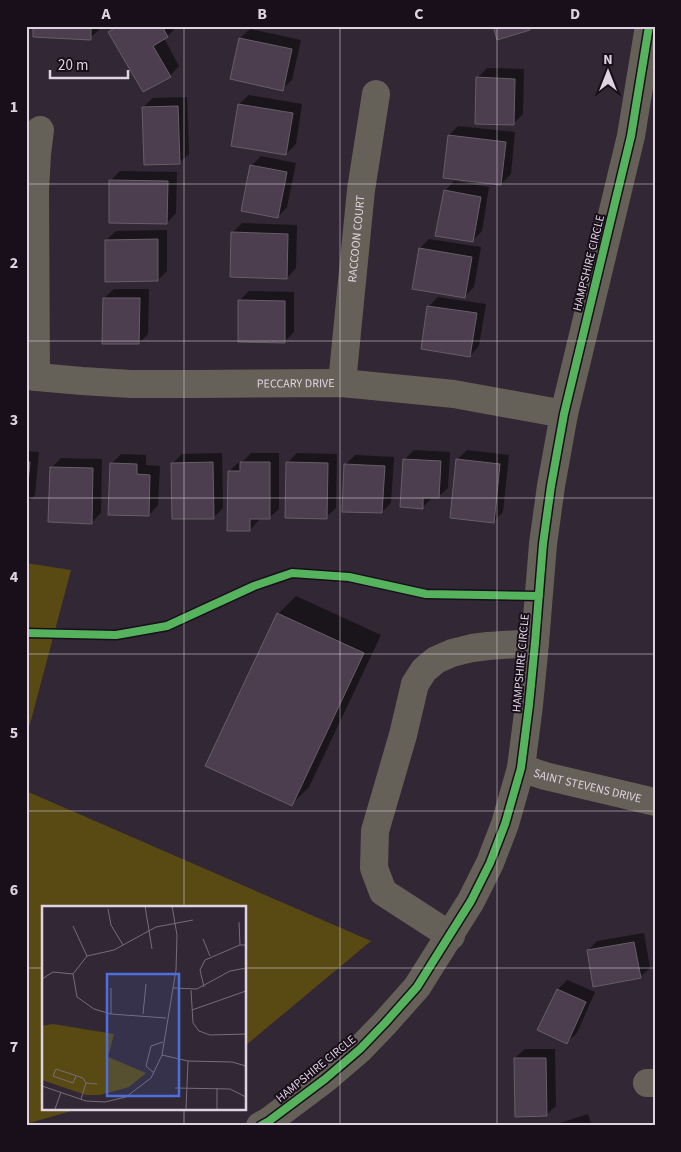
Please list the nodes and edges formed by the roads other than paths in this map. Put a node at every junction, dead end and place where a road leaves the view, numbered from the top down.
1 (648, 26) edge
2 (376, 94) dead end
3 (40, 130) dead end
4 (643, 138) edge
5 (31, 376) edge
6 (342, 383) junction
7 (564, 414) junction
8 (535, 643) junction
9 (521, 768) junction
10 (655, 802) edge
11 (451, 936) junction
12 (260, 1126) edge

1 - 4 street, HAMPSHIRE CIRCLE
2 - 6 street, RACCOON COURT
3 - 5 street
4 - 7 street, HAMPSHIRE CIRCLE
5 - 6 street, PECCARY DRIVE
6 - 7 street, PECCARY DRIVE
7 - 8 street, HAMPSHIRE CIRCLE
8 - 9 street, HAMPSHIRE CIRCLE
8 - 11 street
9 - 10 street, SAINT STEVENS DRIVE
9 - 11 street, HAMPSHIRE CIRCLE
11 - 12 street, HAMPSHIRE CIRCLE

